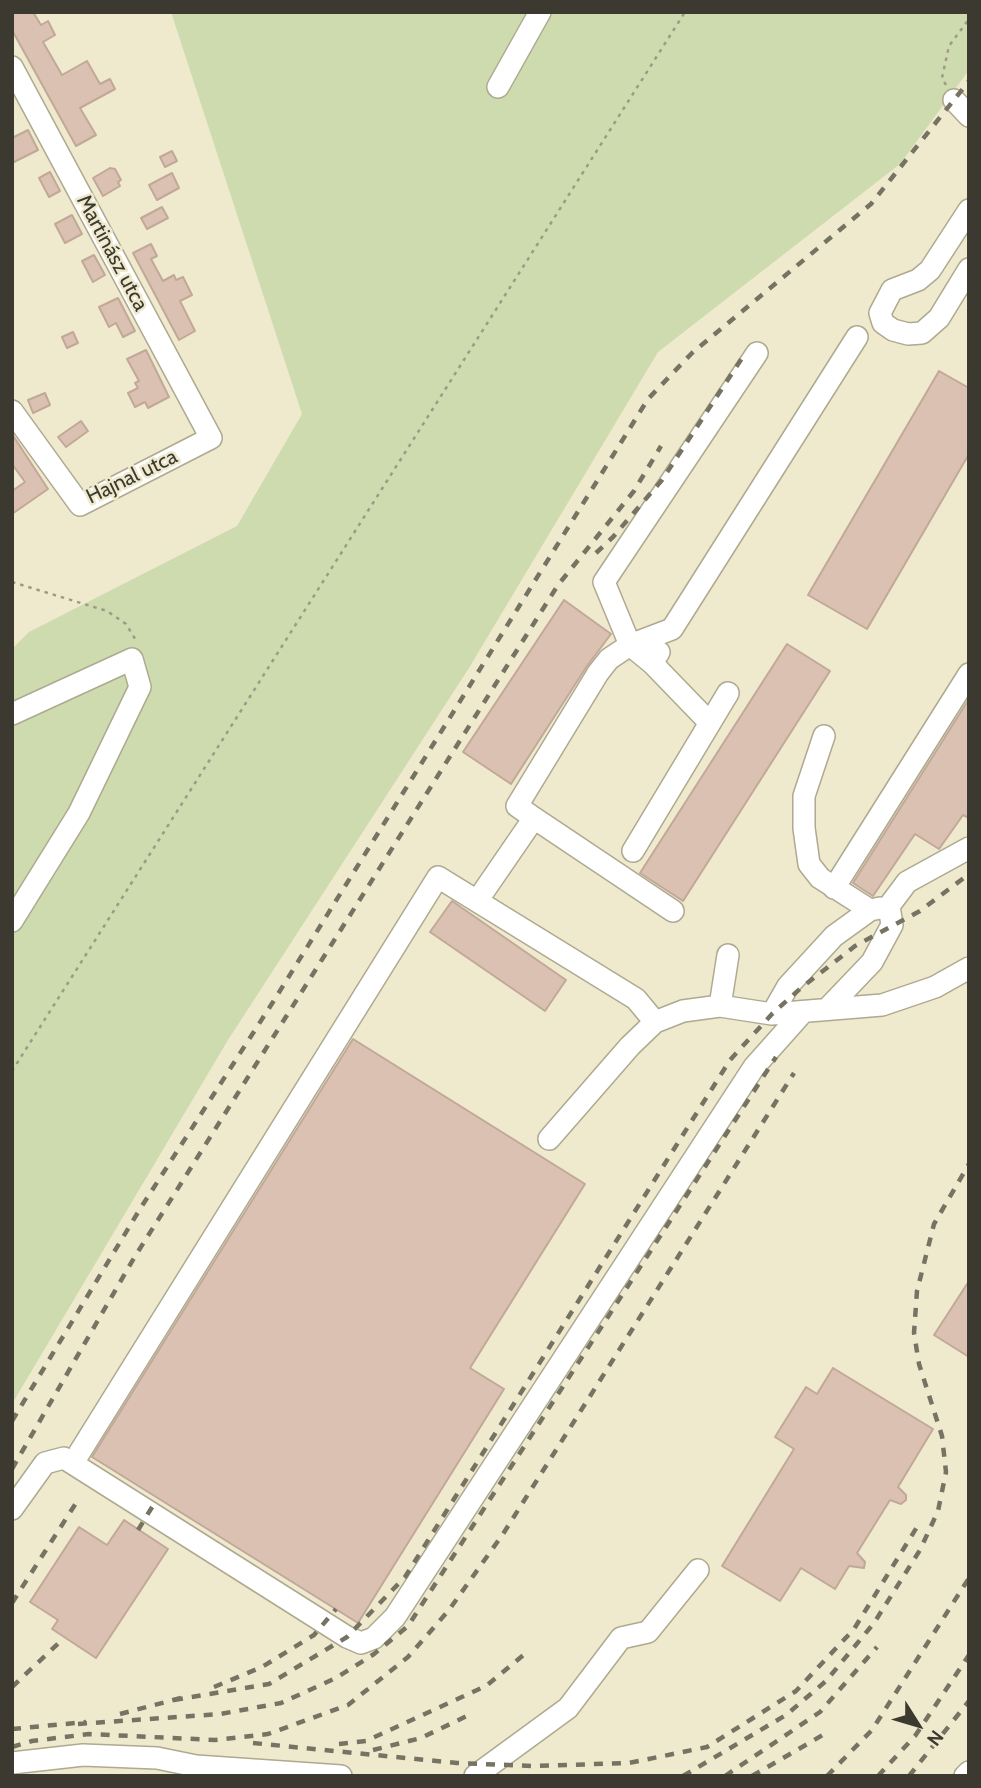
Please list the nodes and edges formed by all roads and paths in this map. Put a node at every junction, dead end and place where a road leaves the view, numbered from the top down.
1 (540, 12) edge
2 (685, 12) edge
3 (969, 19) edge
4 (12, 67) edge
5 (498, 87) dead end
6 (961, 108) edge
7 (969, 210) edge
8 (969, 269) edge
9 (857, 337) dead end
10 (757, 353) dead end
11 (12, 411) edge
12 (211, 438) joint
13 (12, 582) edge
14 (672, 629) junction
15 (630, 645) junction
16 (132, 659) junction
17 (652, 663) junction
18 (969, 674) edge
19 (728, 693) dead end
20 (12, 714) edge
21 (710, 723) junction
22 (824, 736) dead end
23 (816, 761) junction
24 (788, 804) dead end
25 (534, 818) junction
26 (969, 848) edge
27 (633, 851) dead end
28 (834, 888) junction
29 (477, 901) junction
30 (879, 908) junction
31 (673, 911) dead end
32 (12, 921) edge
33 (728, 955) dead end
34 (969, 968) edge
35 (720, 1006) junction
36 (829, 1007) junction
37 (803, 1012) junction
38 (772, 1014) junction
39 (655, 1022) junction
40 (12, 1071) edge
41 (549, 1139) dead end
42 (73, 1464) junction
43 (12, 1509) edge
44 (698, 1570) dead end
45 (12, 1763) edge
46 (190, 1771) edge
47 (341, 1776) edge
48 (475, 1776) edge

1 - 5 street
2 - 40 path
3 - 6 path
4 - 12 street, Martinász utca
7 - 8 street
9 - 14 street
10 - 15 street
11 - 12 street, Hajnal utca
13 - 16 path
14 - 15 street
14 - 17 street
15 - 17 street
15 - 25 street
16 - 20 street
16 - 32 street
17 - 21 street
18 - 28 street
19 - 21 street
21 - 27 street
22 - 23 street
23 - 24 street
23 - 28 street
25 - 29 street
25 - 31 street
26 - 30 street
28 - 30 street
29 - 39 street
29 - 42 street
30 - 36 street
30 - 38 street
33 - 35 street
34 - 36 street
35 - 38 street
35 - 39 street
36 - 37 street
37 - 38 street
37 - 42 street
39 - 41 street
42 - 43 street
44 - 48 street
45 - 46 street
46 - 47 street

